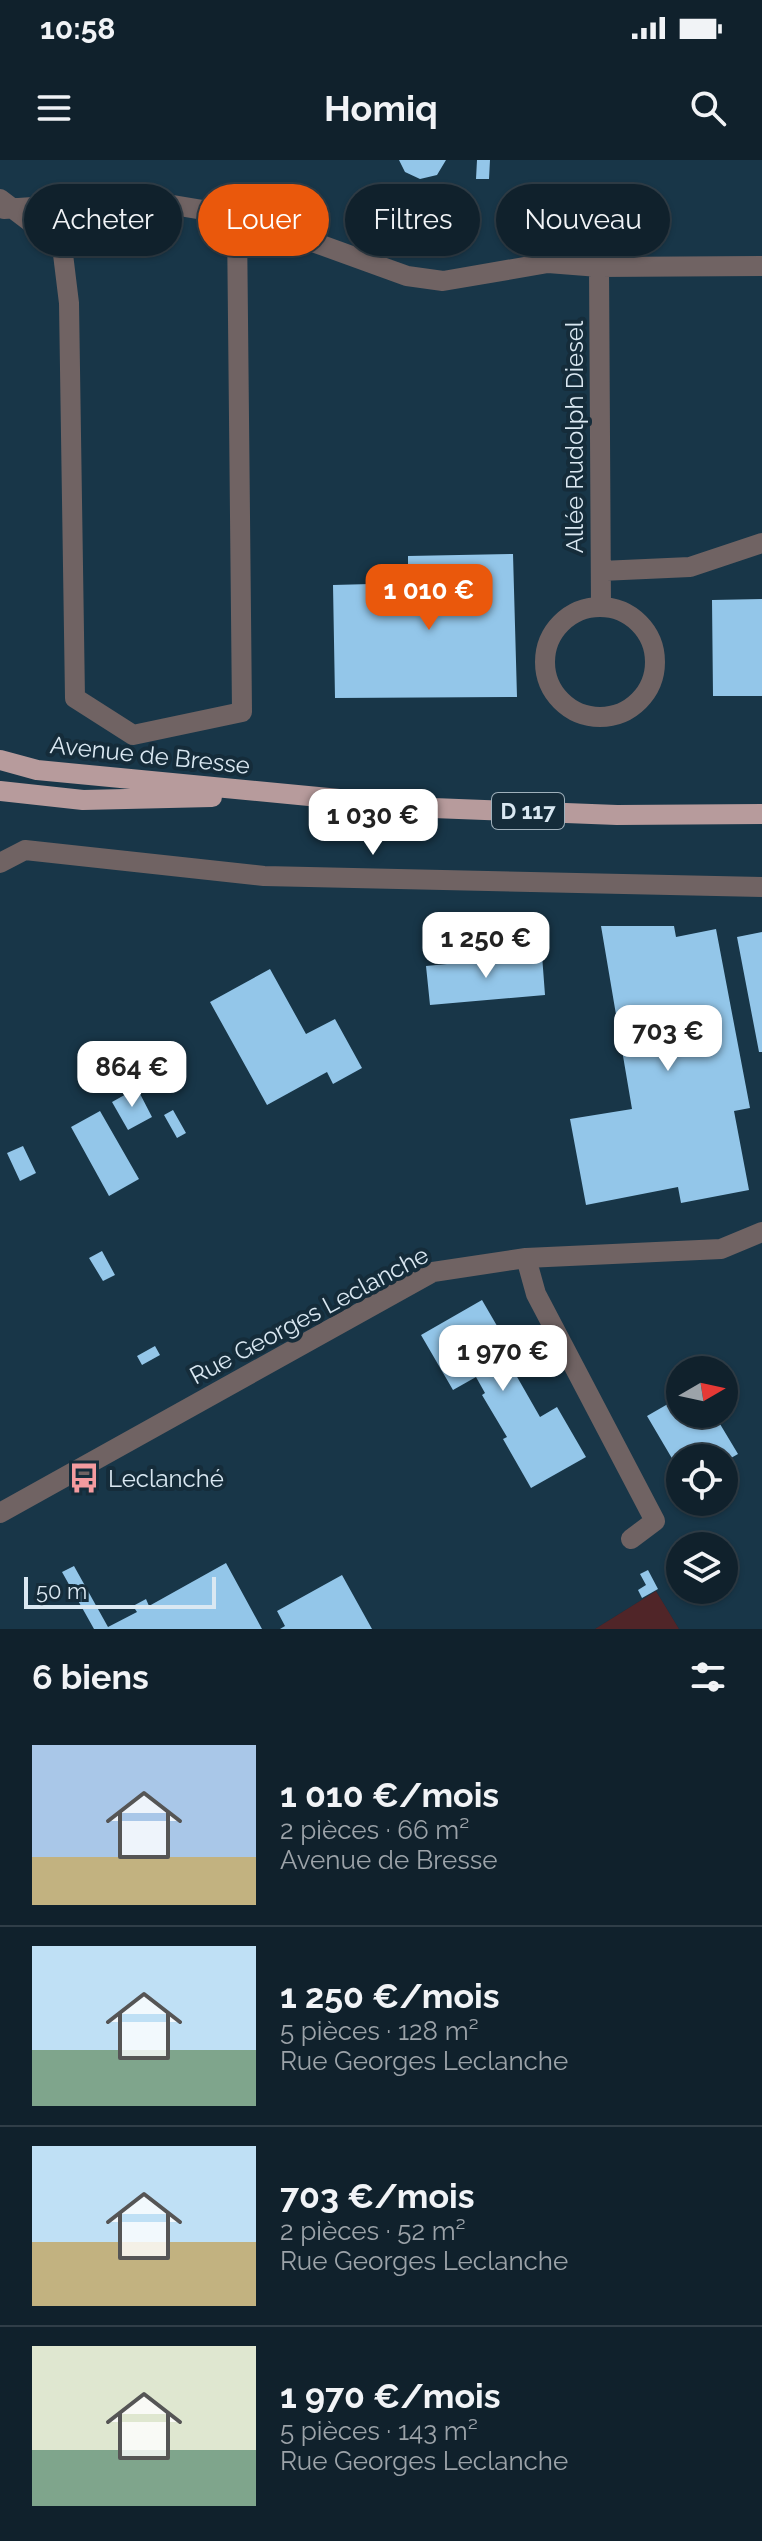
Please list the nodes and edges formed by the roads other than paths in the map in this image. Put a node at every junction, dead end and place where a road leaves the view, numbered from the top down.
1 (3, 206) edge
2 (198, 209) edge
3 (329, 248) edge
4 (237, 256) edge
5 (762, 266) edge
6 (599, 267) junction
7 (762, 543) edge
8 (601, 571) junction
9 (601, 606) junction
10 (0, 760) edge
11 (0, 791) edge
12 (295, 796) junction
13 (762, 814) edge
14 (0, 863) edge
15 (762, 887) edge
16 (762, 1232) edge
17 (526, 1258) junction
18 (0, 1513) edge
19 (631, 1539) dead end

1 - 2 street
1 - 4 street
3 - 6 street
5 - 6 street
6 - 8 street, Allée Rudolph Diesel
7 - 8 street
8 - 9 street, Allée Rudolph Diesel
9 - 9 street
10 - 12 main road, Avenue de Bresse / D 117
11 - 12 main road, Avenue de Bresse / D 117
12 - 13 main road, Avenue de Bresse / D 117
14 - 15 street
16 - 17 street, Rue Georges Leclanche
17 - 18 street, Rue Georges Leclanche
17 - 19 street

